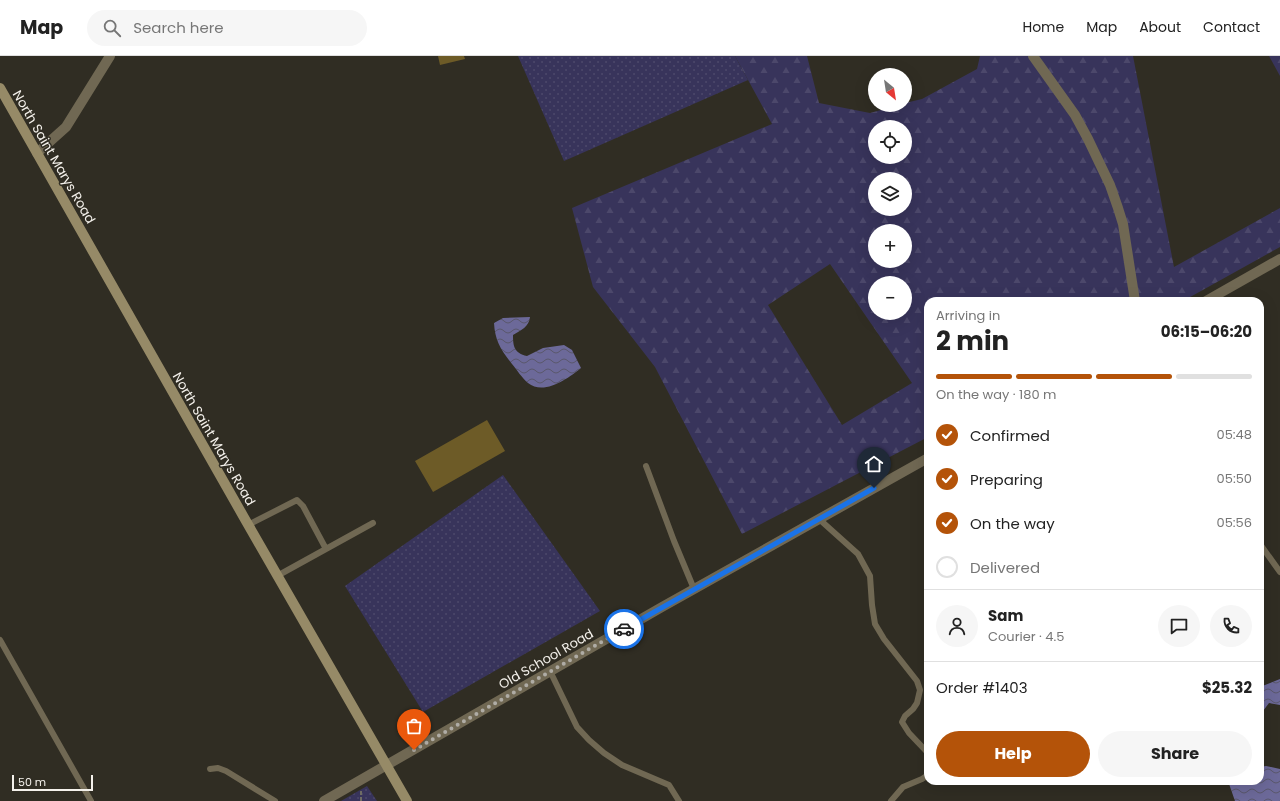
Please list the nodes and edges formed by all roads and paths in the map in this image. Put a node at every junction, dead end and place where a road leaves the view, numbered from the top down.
1 (110, 56) edge
2 (1033, 56) edge
3 (0, 88) edge
4 (37, 153) junction
5 (1280, 259) edge
6 (1134, 297) edge
7 (1213, 297) edge
8 (924, 460) edge
9 (646, 466) dead end
10 (819, 519) junction
11 (373, 523) dead end
12 (248, 526) junction
13 (326, 549) junction
14 (1264, 550) edge
15 (1280, 572) edge
16 (277, 576) junction
17 (694, 589) junction
18 (0, 640) edge
19 (550, 671) junction
20 (924, 749) edge
21 (387, 765) junction
22 (210, 769) dead end
23 (924, 778) edge
24 (91, 801) edge
25 (275, 801) edge
26 (324, 801) edge
27 (407, 801) edge
28 (679, 801) edge
29 (891, 801) edge

1 - 4 street
2 - 6 street
3 - 4 main road, North Saint Marys Road
4 - 12 main road, North Saint Marys Road
5 - 7 street
8 - 10 street, Old School Road
9 - 17 lane
10 - 17 street, Old School Road
10 - 20 lane
11 - 13 lane
12 - 13 lane
12 - 16 main road, North Saint Marys Road
13 - 16 lane
14 - 15 lane
16 - 21 main road, North Saint Marys Road
17 - 19 street, Old School Road
18 - 24 lane
19 - 21 street, Old School Road
19 - 28 lane
21 - 26 street, Old School Road
21 - 27 main road, North Saint Marys Road
22 - 25 lane
23 - 29 lane

